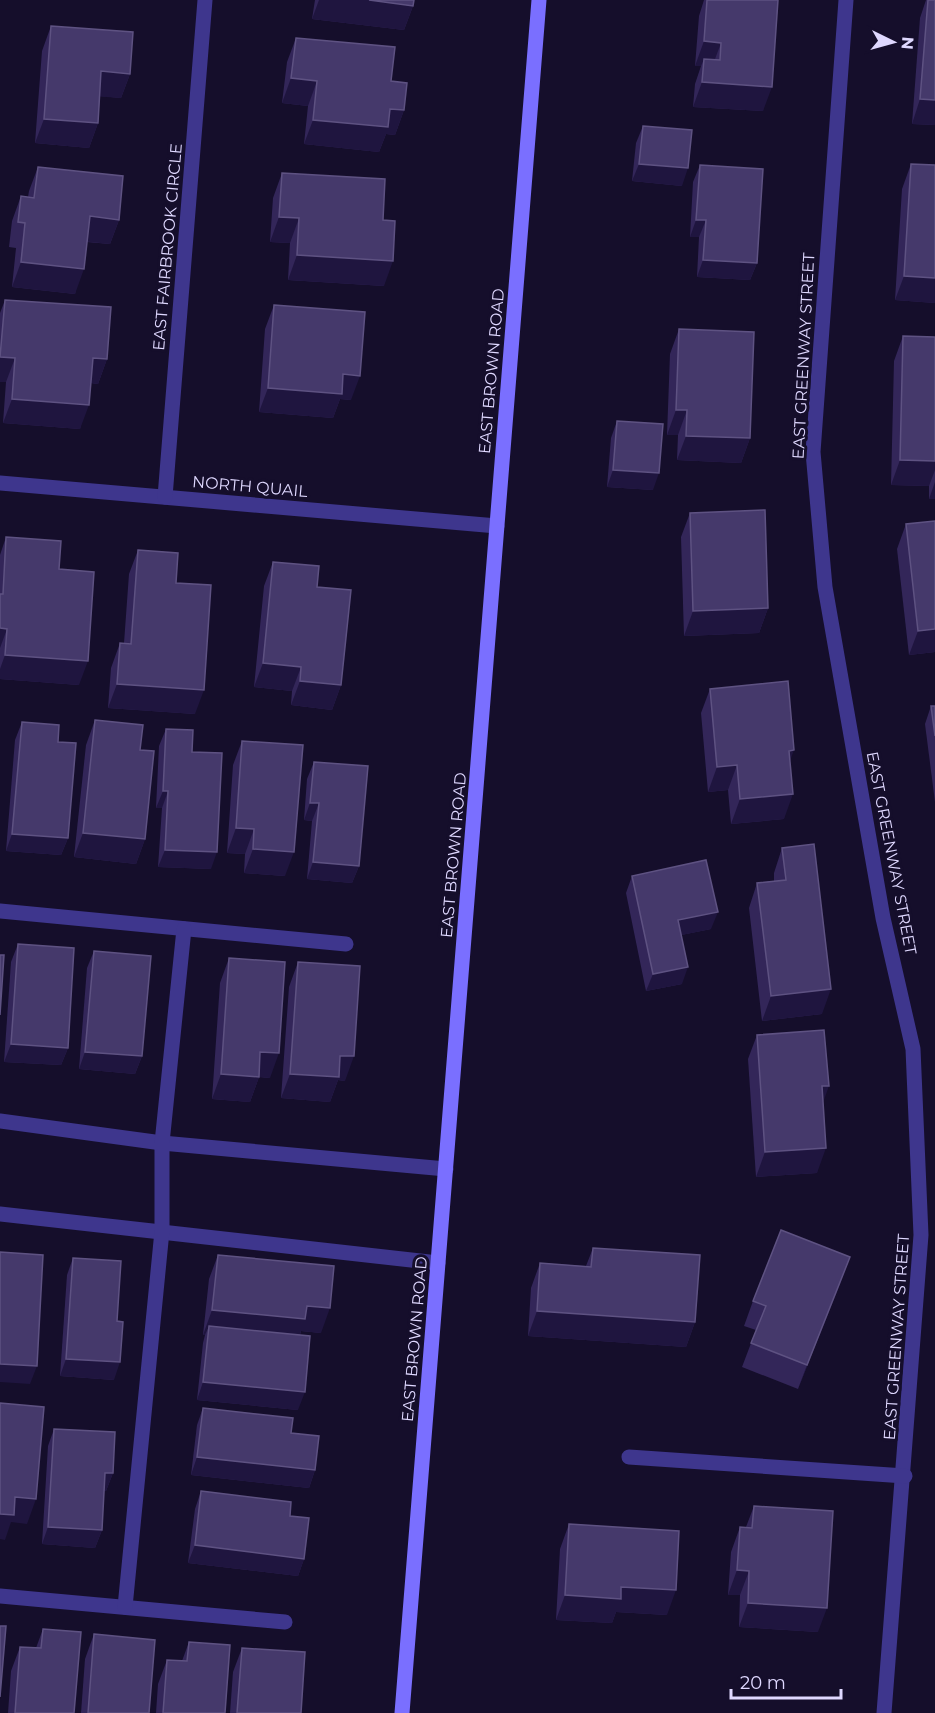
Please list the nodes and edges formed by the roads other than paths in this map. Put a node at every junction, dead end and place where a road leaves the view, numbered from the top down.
1 (205, 0) edge
2 (539, 0) edge
3 (846, 0) edge
4 (0, 483) edge
5 (165, 497) junction
6 (497, 526) junction
7 (0, 911) edge
8 (184, 929) junction
9 (346, 944) dead end
10 (0, 1122) edge
11 (162, 1143) junction
12 (446, 1169) junction
13 (0, 1214) edge
14 (162, 1231) junction
15 (438, 1263) junction
16 (629, 1457) dead end
17 (905, 1476) junction
18 (0, 1596) edge
19 (125, 1607) junction
20 (285, 1622) dead end
21 (402, 1713) edge
22 (884, 1713) edge

1 - 5 street, EAST FAIRBROOK CIRCLE
2 - 6 main road, EAST BROWN ROAD
3 - 17 street, EAST GREENWAY STREET
4 - 5 street, NORTH QUAIL
5 - 6 street, NORTH QUAIL
6 - 12 main road, EAST BROWN ROAD
7 - 8 street
8 - 9 street
8 - 11 street
10 - 11 street
11 - 12 street
11 - 14 street
12 - 15 main road, EAST BROWN ROAD
13 - 14 street
14 - 15 street
14 - 19 street
15 - 21 main road, EAST BROWN ROAD
16 - 17 street
17 - 22 street, EAST GREENWAY STREET
18 - 19 street
19 - 20 street

